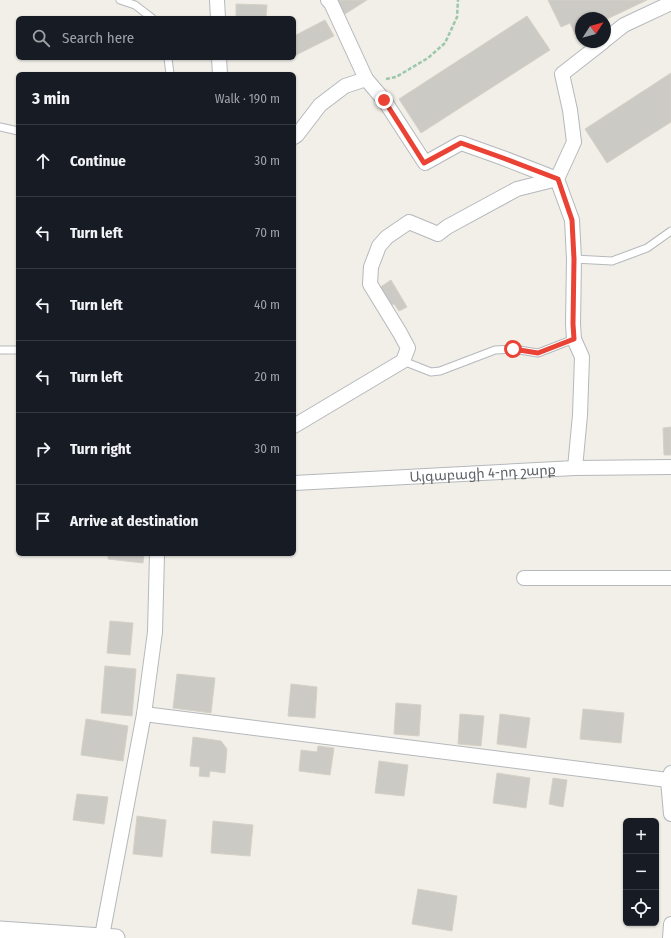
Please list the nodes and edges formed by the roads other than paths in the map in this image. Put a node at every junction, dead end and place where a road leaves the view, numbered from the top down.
1 (120, 0) edge
2 (217, 0) edge
3 (328, 0) edge
4 (671, 3) edge
5 (149, 16) edge
6 (218, 16) edge
7 (611, 35) edge
8 (594, 48) edge
9 (168, 60) edge
10 (219, 60) edge
11 (170, 72) edge
12 (220, 72) edge
13 (368, 82) junction
14 (0, 127) edge
15 (16, 131) edge
16 (296, 136) edge
17 (558, 179) junction
18 (671, 231) edge
19 (574, 259) junction
20 (574, 339) junction
21 (0, 350) edge
22 (16, 350) edge
23 (403, 361) junction
24 (296, 425) edge
25 (671, 467) edge
26 (575, 468) junction
27 (296, 483) edge
28 (157, 556) edge
29 (524, 578) dead end
30 (671, 578) edge
31 (144, 714) junction
32 (670, 776) edge
33 (671, 814) edge
34 (671, 924) edge
35 (0, 930) edge
36 (109, 937) edge
37 (670, 938) edge

1 - 5 lane
2 - 6 street
3 - 13 street
4 - 7 street
8 - 17 street
9 - 11 lane
10 - 12 street
13 - 16 street
13 - 17 street
14 - 15 lane
17 - 19 street
17 - 23 street
18 - 19 lane
19 - 20 street
20 - 23 lane
20 - 26 street
21 - 22 lane
23 - 24 street
25 - 26 street, Այգաբացի 4-րդ շարք
26 - 27 street, Այգաբացի 4-րդ շարք
28 - 31 street
29 - 30 street
31 - 32 street
31 - 36 street
32 - 33 street
34 - 37 street
35 - 36 street

